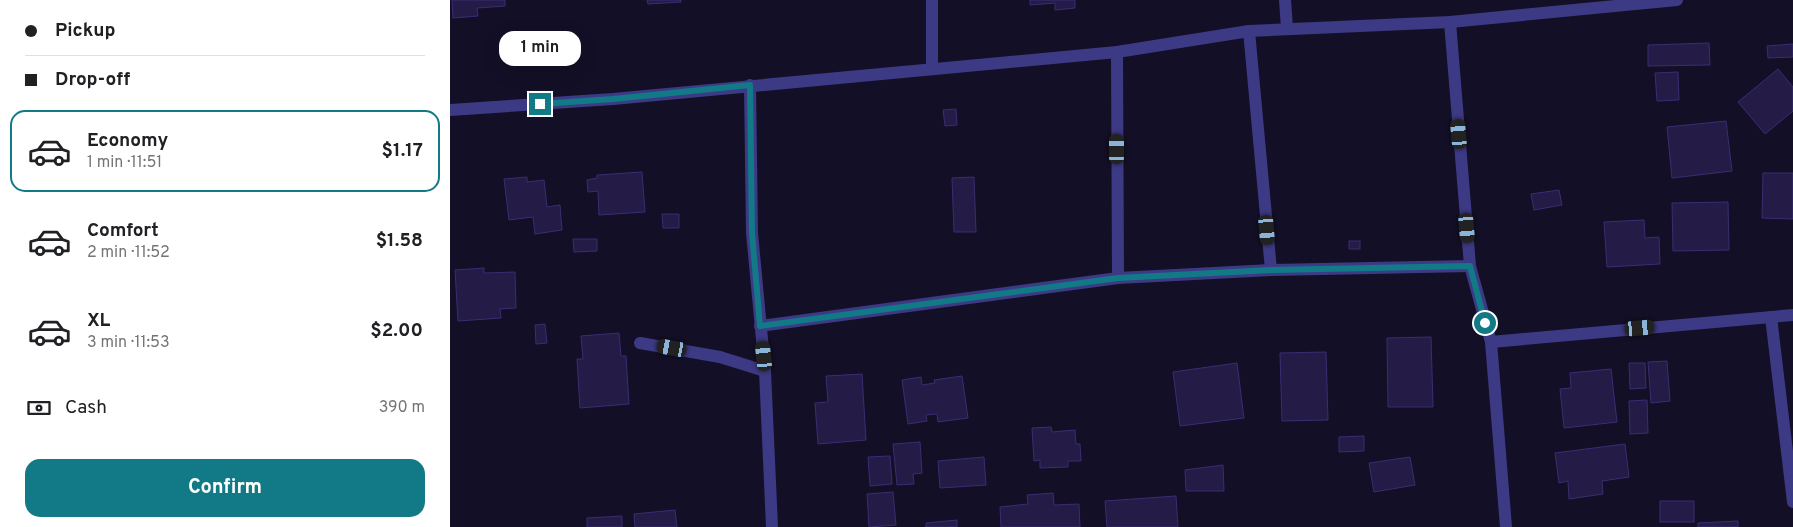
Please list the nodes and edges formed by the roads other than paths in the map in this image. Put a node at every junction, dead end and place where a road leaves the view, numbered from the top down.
1 (932, 0) edge
2 (1285, 0) edge
3 (1677, 0) edge
4 (1450, 22) junction
5 (1287, 28) junction
6 (1249, 31) junction
7 (1117, 52) junction
8 (932, 68) junction
9 (750, 85) junction
10 (450, 110) edge
11 (1470, 266) junction
12 (1271, 270) junction
13 (1118, 278) junction
14 (1793, 315) edge
15 (1771, 317) junction
16 (760, 326) junction
17 (1490, 342) junction
18 (640, 343) dead end
19 (765, 371) junction
20 (1793, 502) edge
21 (772, 527) edge
22 (1506, 527) edge

1 - 8 street
2 - 5 street
3 - 4 street
4 - 5 street
4 - 11 street
5 - 6 street
6 - 7 street
6 - 12 street
7 - 8 street
7 - 13 street
8 - 9 street
9 - 10 street
9 - 16 street
11 - 12 street
11 - 17 street
12 - 13 street
13 - 16 street
14 - 15 street
15 - 17 street
15 - 20 street
16 - 19 street
17 - 22 street
18 - 19 street
19 - 21 street

